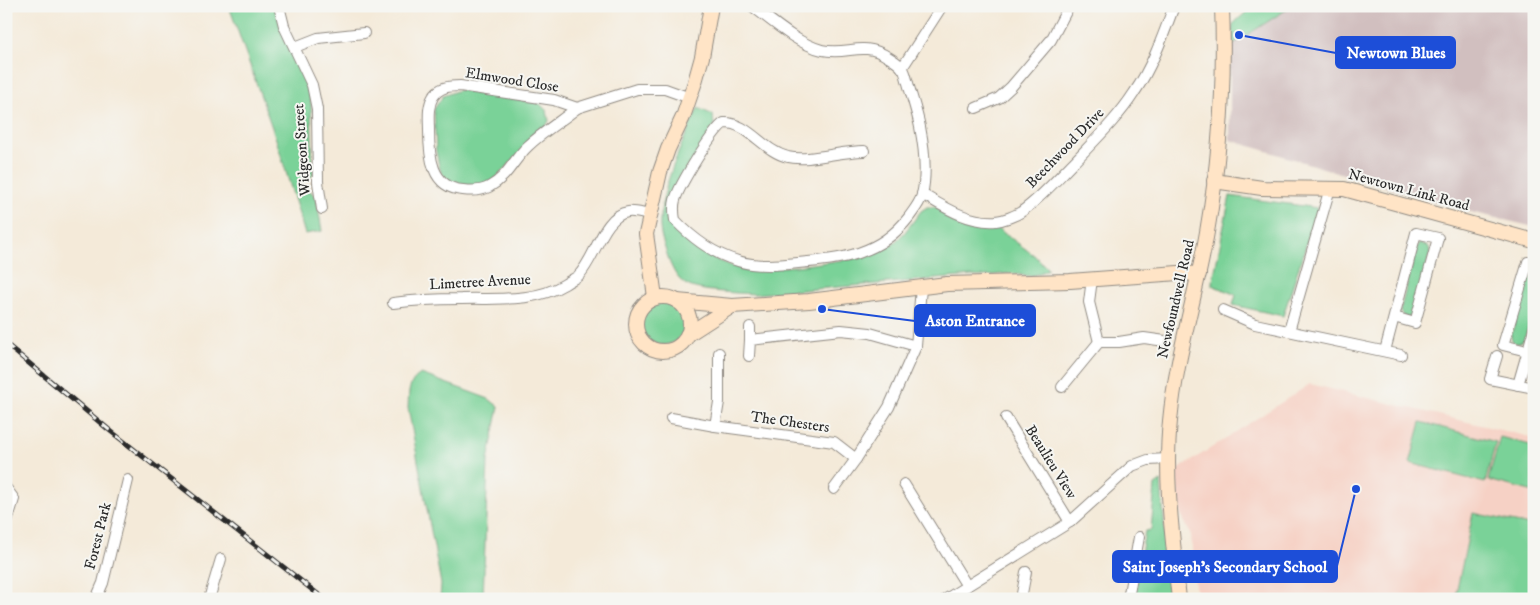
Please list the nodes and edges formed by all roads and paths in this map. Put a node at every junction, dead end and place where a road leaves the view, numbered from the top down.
1 (279, 6) edge
2 (711, 6) edge
3 (752, 6) edge
4 (942, 6) edge
5 (1069, 6) edge
6 (1174, 6) edge
7 (1222, 6) edge
8 (364, 33) dead end
9 (295, 47) junction
10 (902, 68) junction
11 (690, 98) junction
12 (577, 108) junction
13 (976, 108) dead end
14 (864, 151) dead end
15 (1214, 181) junction
16 (1328, 187) junction
17 (922, 194) junction
18 (322, 209) dead end
19 (650, 215) junction
20 (1534, 241) edge
21 (1534, 263) edge
22 (1199, 274) junction
23 (1092, 279) junction
24 (921, 288) junction
25 (655, 297) junction
26 (677, 301) junction
27 (393, 303) dead end
28 (732, 306) junction
29 (1223, 310) dead end
30 (1394, 317) junction
31 (750, 327) dead end
32 (1534, 329) edge
33 (1289, 331) junction
34 (688, 334) junction
35 (750, 340) junction
36 (1166, 341) dead end
37 (1099, 342) junction
38 (916, 346) junction
39 (1385, 350) junction
40 (1527, 351) junction
41 (719, 353) dead end
42 (1401, 355) dead end
43 (749, 356) dead end
44 (1497, 356) dead end
45 (1518, 385) junction
46 (1062, 387) dead end
47 (1534, 388) edge
48 (671, 418) dead end
49 (1006, 418) dead end
50 (715, 426) junction
51 (856, 459) junction
52 (1168, 459) junction
53 (128, 480) dead end
54 (904, 484) dead end
55 (6, 488) edge
56 (834, 489) dead end
57 (1070, 522) junction
58 (6, 525) edge
59 (1139, 536) dead end
60 (220, 559) dead end
61 (1026, 572) dead end
62 (967, 586) junction
63 (96, 599) edge
64 (209, 599) edge
65 (946, 599) edge
66 (1021, 599) edge
67 (1128, 599) edge
68 (1179, 599) edge

1 - 9 street, Widgeon Street
2 - 11 street
3 - 10 street
4 - 10 street
5 - 13 street
6 - 17 street, Beechwood Drive
7 - 15 street, Newfoundwell Road
8 - 9 street
9 - 18 street, Widgeon Street
10 - 17 street
11 - 12 street, Elmwood Close
11 - 19 street
12 - 12 street, Elmwood Close
14 - 17 street
15 - 16 street, Newtown Link Road
15 - 22 street, Newfoundwell Road
16 - 20 street, Newtown Link Road
16 - 33 street
19 - 25 street
19 - 27 street, Limetree Avenue
21 - 40 street
22 - 23 street
22 - 52 street, Newfoundwell Road
23 - 24 street
23 - 37 street
24 - 28 street
24 - 38 street
25 - 26 street
25 - 34 street
26 - 28 street
26 - 34 street
28 - 34 street
29 - 33 street
30 - 30 street
30 - 39 street
31 - 35 street
32 - 40 street
33 - 39 street
35 - 38 street
35 - 43 street
36 - 37 street
37 - 46 street
38 - 51 street
39 - 42 street
40 - 45 street
41 - 50 street
44 - 45 street
45 - 47 street
48 - 50 street, The Chesters
49 - 57 street, Beaulieu View
50 - 51 street, The Chesters
51 - 56 street
52 - 57 street, Beaulieu View
52 - 68 street, Newfoundwell Road
53 - 63 street, Forest Park
54 - 62 street
55 - 58 street
57 - 62 street, Beaulieu View
59 - 67 street
60 - 64 street
61 - 66 street
62 - 65 street, Beaulieu View

